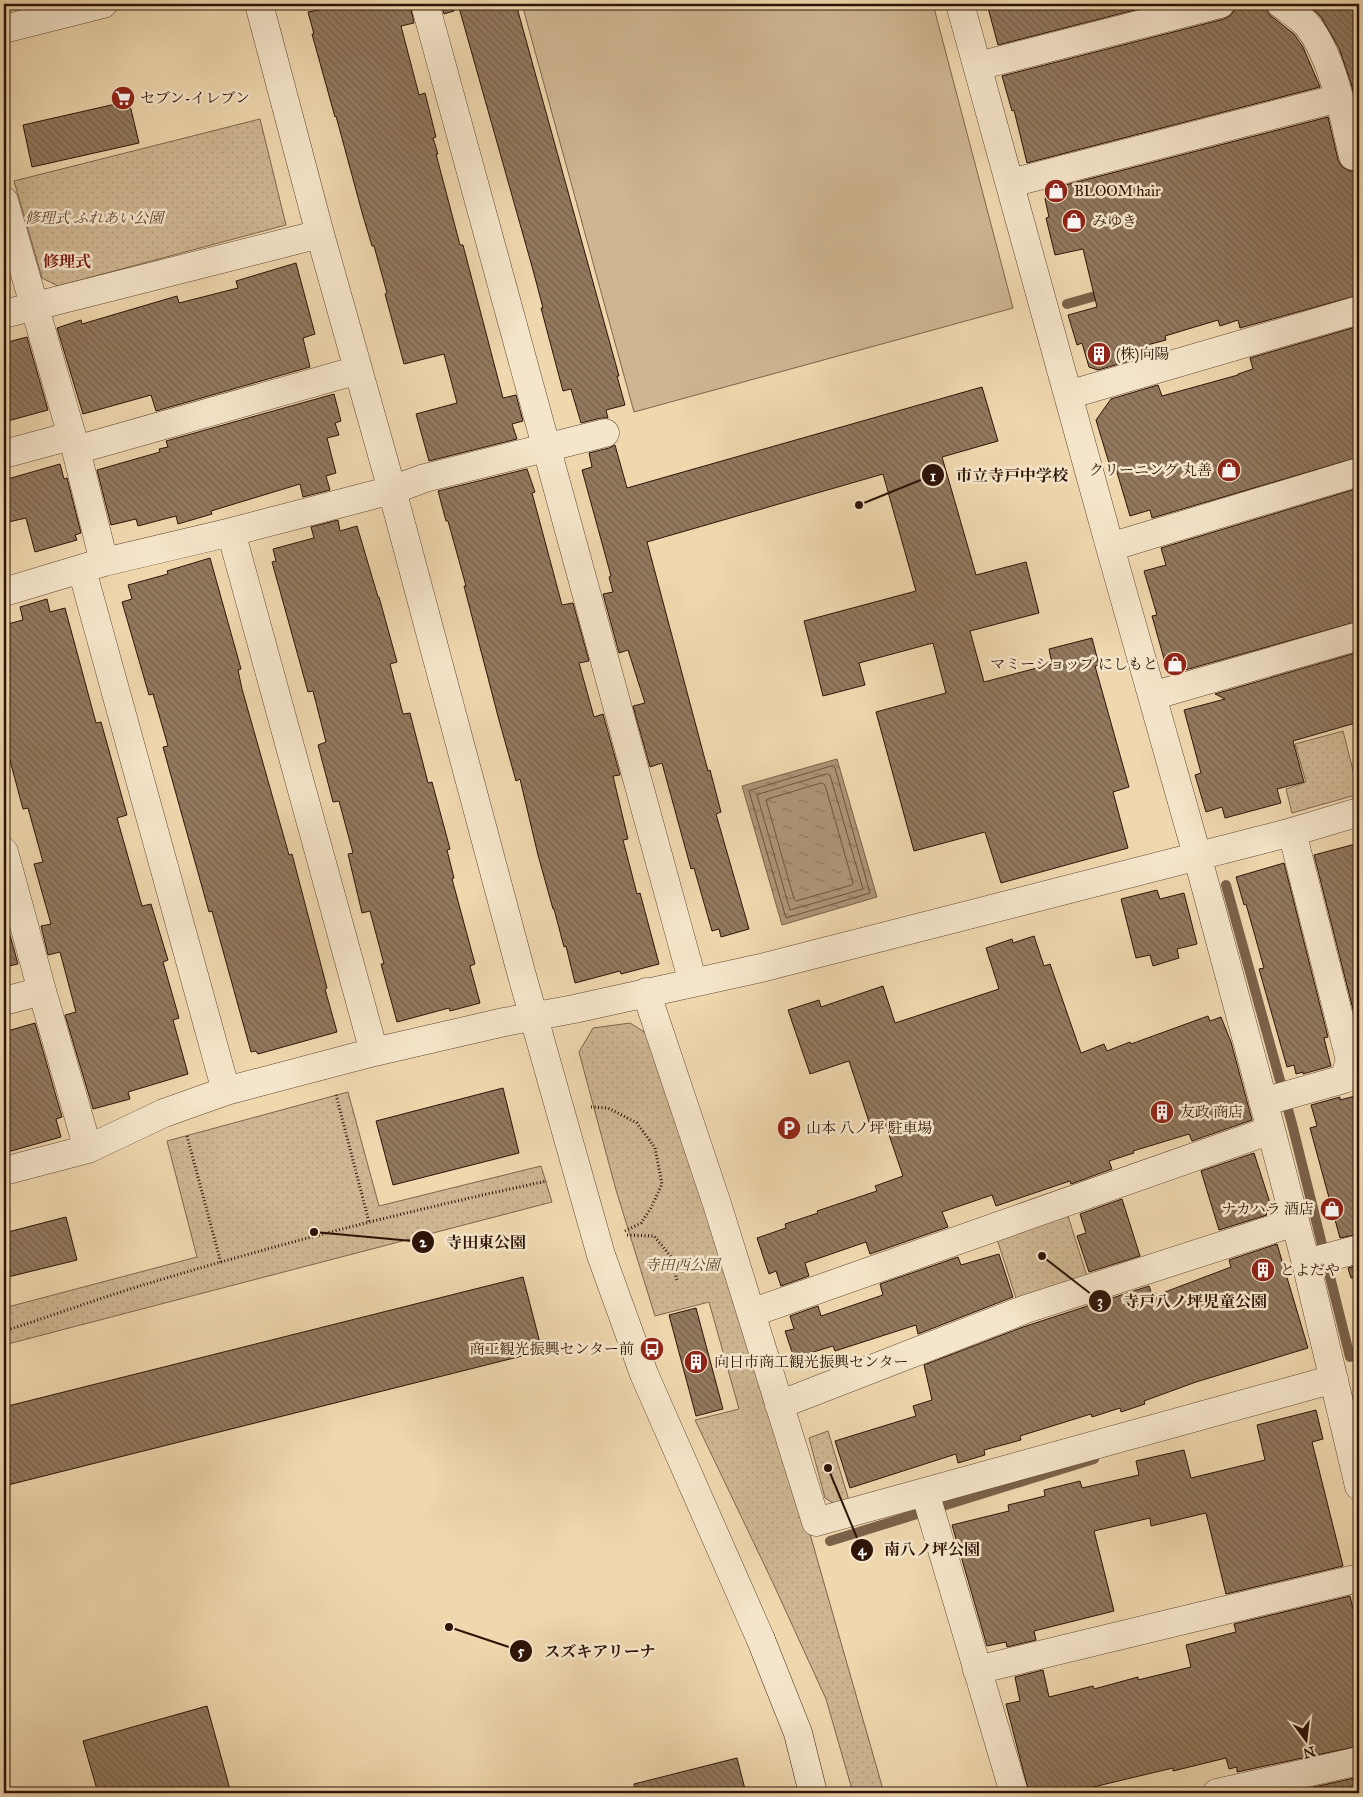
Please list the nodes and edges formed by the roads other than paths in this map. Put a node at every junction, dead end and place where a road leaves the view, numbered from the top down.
1 (104, 4) edge
2 (259, 4) edge
3 (425, 4) edge
4 (960, 4) edge
5 (1220, 4) edge
6 (1281, 4) edge
7 (4, 29) edge
8 (978, 66) junction
9 (1339, 98) junction
10 (1359, 154) edge
11 (1011, 183) junction
12 (4, 201) edge
13 (320, 234) junction
14 (35, 306) junction
15 (1359, 310) edge
16 (4, 314) edge
17 (358, 370) junction
18 (1068, 396) junction
19 (605, 433) dead end
20 (74, 443) junction
21 (547, 448) junction
22 (4, 454) edge
23 (1359, 472) edge
24 (392, 490) junction
25 (231, 532) junction
26 (1110, 547) junction
27 (93, 566) junction
28 (4, 592) edge
29 (1359, 636) edge
30 (1152, 696) junction
31 (1359, 812) edge
32 (1292, 832) junction
33 (4, 852) edge
34 (1198, 856) junction
35 (692, 983) junction
36 (42, 991) junction
37 (646, 992) junction
38 (4, 1000) edge
39 (534, 1016) junction
40 (374, 1052) junction
41 (226, 1092) junction
42 (1263, 1102) junction
43 (1272, 1130) junction
44 (88, 1149) junction
45 (4, 1171) edge
46 (1295, 1222) junction
47 (1359, 1248) edge
48 (1306, 1263) junction
49 (751, 1313) junction
50 (1334, 1379) junction
51 (779, 1405) junction
52 (1359, 1486) edge
53 (925, 1492) junction
54 (1359, 1578) edge
55 (977, 1670) junction
56 (1359, 1762) edge
57 (813, 1793) edge
58 (1014, 1793) edge
59 (1217, 1793) edge

1 - 7 street
2 - 13 street
3 - 21 street
4 - 8 street
5 - 8 street
6 - 9 street
8 - 11 street
9 - 10 street
9 - 11 street
11 - 18 street
12 - 14 street
13 - 14 street
13 - 17 street
14 - 16 street
14 - 20 street
15 - 18 street
17 - 20 street
17 - 24 street
18 - 26 street
19 - 21 street
20 - 22 street
20 - 27 street
21 - 24 street
21 - 35 street
23 - 26 street
24 - 25 street
24 - 39 street
25 - 27 street
25 - 40 street
26 - 30 street
27 - 28 street
27 - 41 street
29 - 30 street
30 - 34 street
31 - 32 street
32 - 34 street
32 - 42 street
33 - 36 street
34 - 35 street
34 - 42 street
35 - 37 street
36 - 38 street
36 - 44 street
37 - 39 street
37 - 49 street
39 - 40 street
39 - 57 street
40 - 41 street
41 - 44 street
42 - 43 street
43 - 46 street
43 - 49 street
44 - 45 street
46 - 48 street
46 - 51 street
47 - 48 street
48 - 50 street
49 - 51 street
50 - 52 street
50 - 53 street
51 - 53 street
53 - 55 street
54 - 55 street
55 - 58 street
56 - 59 street

